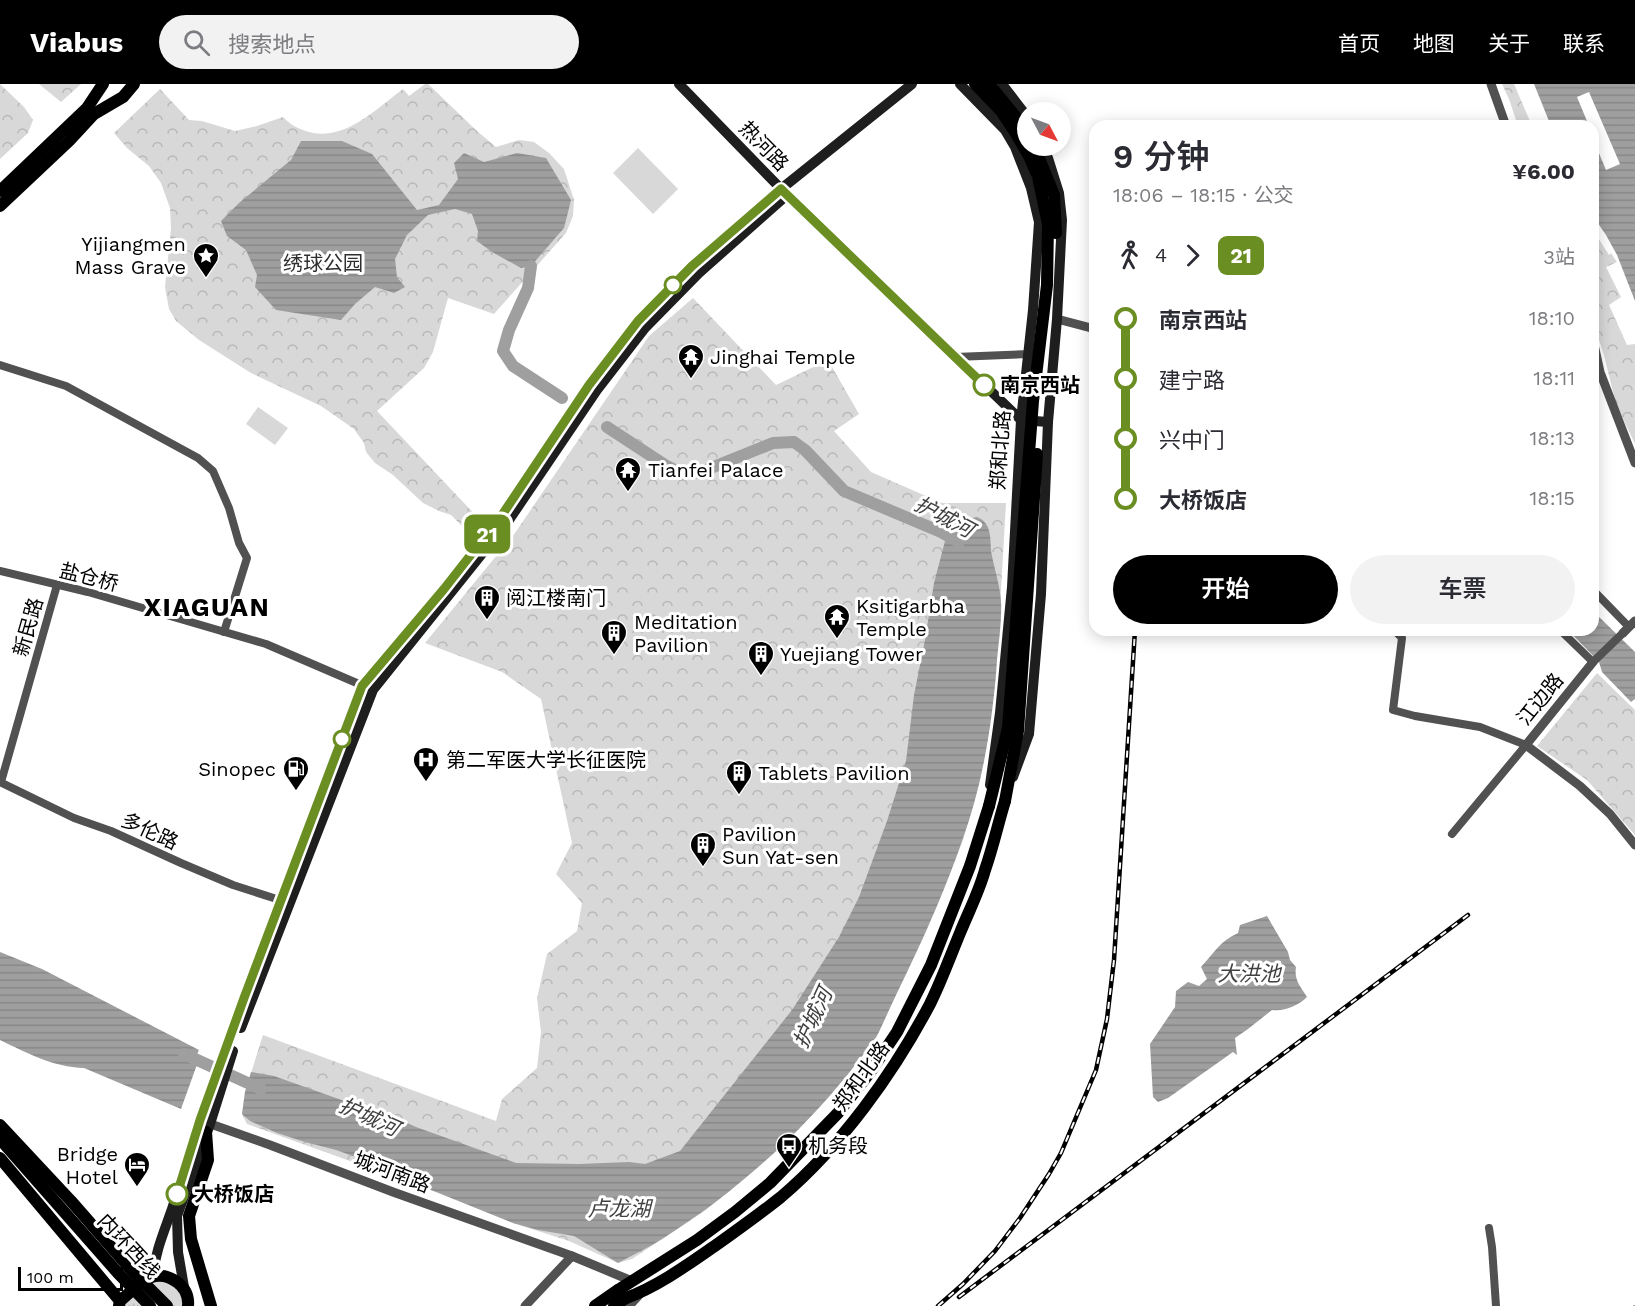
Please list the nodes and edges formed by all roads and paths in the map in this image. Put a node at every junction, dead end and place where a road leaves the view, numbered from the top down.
1 (103, 84) edge
2 (134, 84) edge
3 (679, 84) edge
4 (912, 84) edge
5 (960, 84) edge
6 (975, 84) edge
7 (989, 84) edge
8 (1002, 84) edge
9 (1491, 84) edge
10 (1017, 104) edge
11 (1017, 120) edge
12 (1504, 120) edge
13 (1038, 156) edge
14 (1047, 156) edge
15 (0, 191) edge
16 (784, 192) junction
17 (0, 206) edge
18 (1057, 319) junction
19 (1089, 327) edge
20 (1028, 354) junction
21 (955, 357) junction
22 (0, 365) edge
23 (1599, 379) edge
24 (1021, 420) junction
25 (1048, 422) junction
26 (1635, 463) edge
27 (0, 572) edge
28 (57, 585) junction
29 (1599, 597) edge
30 (1629, 627) edge
31 (225, 632) junction
32 (1400, 636) edge
33 (1566, 636) edge
34 (1593, 662) junction
35 (367, 688) junction
36 (1526, 746) junction
37 (0, 782) edge
38 (1005, 801) junction
39 (988, 806) junction
40 (1452, 834) dead end
41 (1635, 845) edge
42 (286, 902) junction
43 (0, 1119) edge
44 (207, 1123) junction
45 (0, 1125) edge
46 (0, 1131) edge
47 (0, 1139) edge
48 (1, 1154) edge
49 (1489, 1228) dead end
50 (572, 1256) junction
51 (149, 1278) junction
52 (632, 1281) junction
53 (184, 1287) junction
54 (624, 1298) edge
55 (120, 1304) edge
56 (141, 1306) edge
57 (150, 1306) edge
58 (159, 1306) edge
59 (167, 1306) edge
60 (188, 1306) edge
61 (211, 1306) edge
62 (525, 1306) edge
63 (595, 1306) edge
64 (614, 1306) edge
65 (1496, 1306) edge

1 - 15 main road
2 - 17 main road
3 - 16 main road, 热河路
4 - 16 main road
5 - 20 main road, 郑和北路
6 - 39 main road, 郑和北路
7 - 11 main road
8 - 10 main road
9 - 12 street
13 - 38 main road, 郑和北路
14 - 18 main road, 郑和北路
16 - 21 main road, 热河路
16 - 35 main road
18 - 19 street
18 - 20 street
18 - 25 main road, 郑和北路
20 - 21 street
20 - 24 main road, 郑和北路
21 - 24 main road, 热河路
22 - 31 street
23 - 26 street
24 - 25 main road
24 - 39 main road, 郑和北路
25 - 38 main road, 郑和北路
27 - 28 street, 盐仓桥
28 - 31 street, 盐仓桥
28 - 37 street, 新民路
29 - 30 street
30 - 34 street, 江边路
31 - 35 street, 盐仓桥
32 - 36 street
33 - 34 street
34 - 36 street, 江边路
35 - 42 main road
36 - 40 street
36 - 41 street, 江边路
37 - 42 street, 多伦路
38 - 54 main road, 郑和北路
39 - 52 main road, 郑和北路
42 - 44 main road
43 - 51 main road
44 - 50 street, 城河南路
44 - 51 main road
44 - 53 main road
44 - 61 main road
45 - 59 main road
46 - 58 main road, 内环西线
47 - 57 main road, 内环西线
48 - 55 main road
48 - 56 main road
49 - 65 street
50 - 52 street, 城河南路
50 - 62 street
51 - 53 main road
51 - 55 main road
52 - 54 main road, 郑和北路
53 - 60 main road
54 - 63 main road
54 - 64 main road

